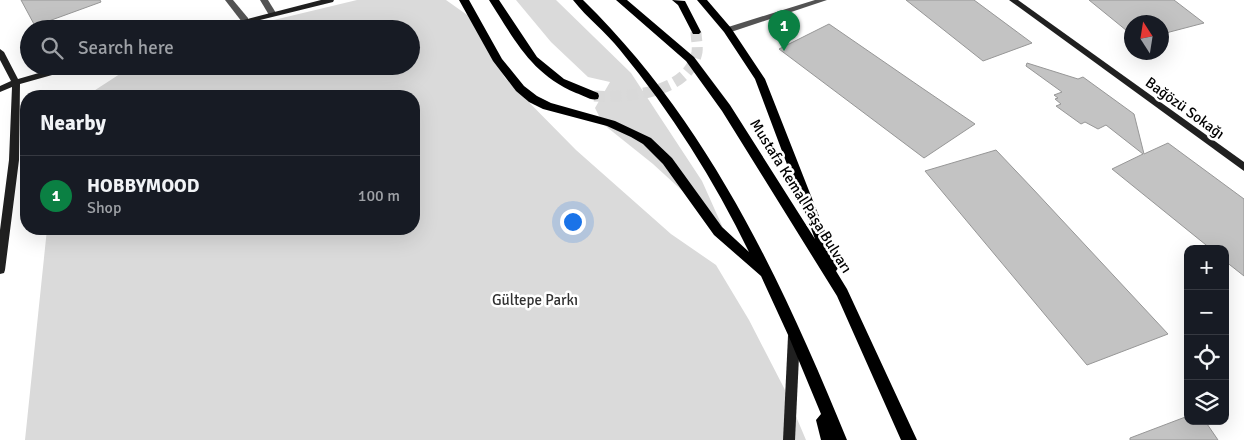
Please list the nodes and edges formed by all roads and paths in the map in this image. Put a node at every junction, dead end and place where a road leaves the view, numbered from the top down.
1 (229, 0) edge
2 (264, 0) edge
3 (330, 0) edge
4 (464, 0) edge
5 (494, 0) edge
6 (578, 0) edge
7 (621, 0) edge
8 (678, 0) edge
9 (702, 0) edge
10 (823, 0) edge
11 (1013, 0) edge
12 (272, 13) junction
13 (245, 20) joint
14 (728, 30) junction
15 (696, 32) tunnel mouth
16 (0, 52) edge
17 (41, 75) edge
18 (16, 82) junction
19 (0, 90) edge
20 (594, 96) tunnel mouth
21 (1244, 167) edge
22 (0, 270) edge
23 (767, 275) junction
24 (842, 293) junction
25 (794, 334) junction
26 (817, 383) junction
27 (789, 440) edge
28 (829, 440) edge
29 (839, 440) edge
30 (909, 440) edge

1 - 13 street
2 - 12 street
3 - 12 street
4 - 23 main road
5 - 20 main road
6 - 23 main road
7 - 24 main road, Mustafa Kemal Paşa Bulvarı
8 - 15 main road
9 - 14 main road
10 - 14 street
11 - 21 street, Bağözü Sokağı
12 - 13 street
14 - 24 main road
16 - 18 street
17 - 18 street
18 - 19 street
18 - 22 street
23 - 25 main road
24 - 30 main road, Mustafa Kemal Paşa Bulvarı
25 - 26 main road
25 - 27 street
26 - 28 main road
26 - 29 main road

